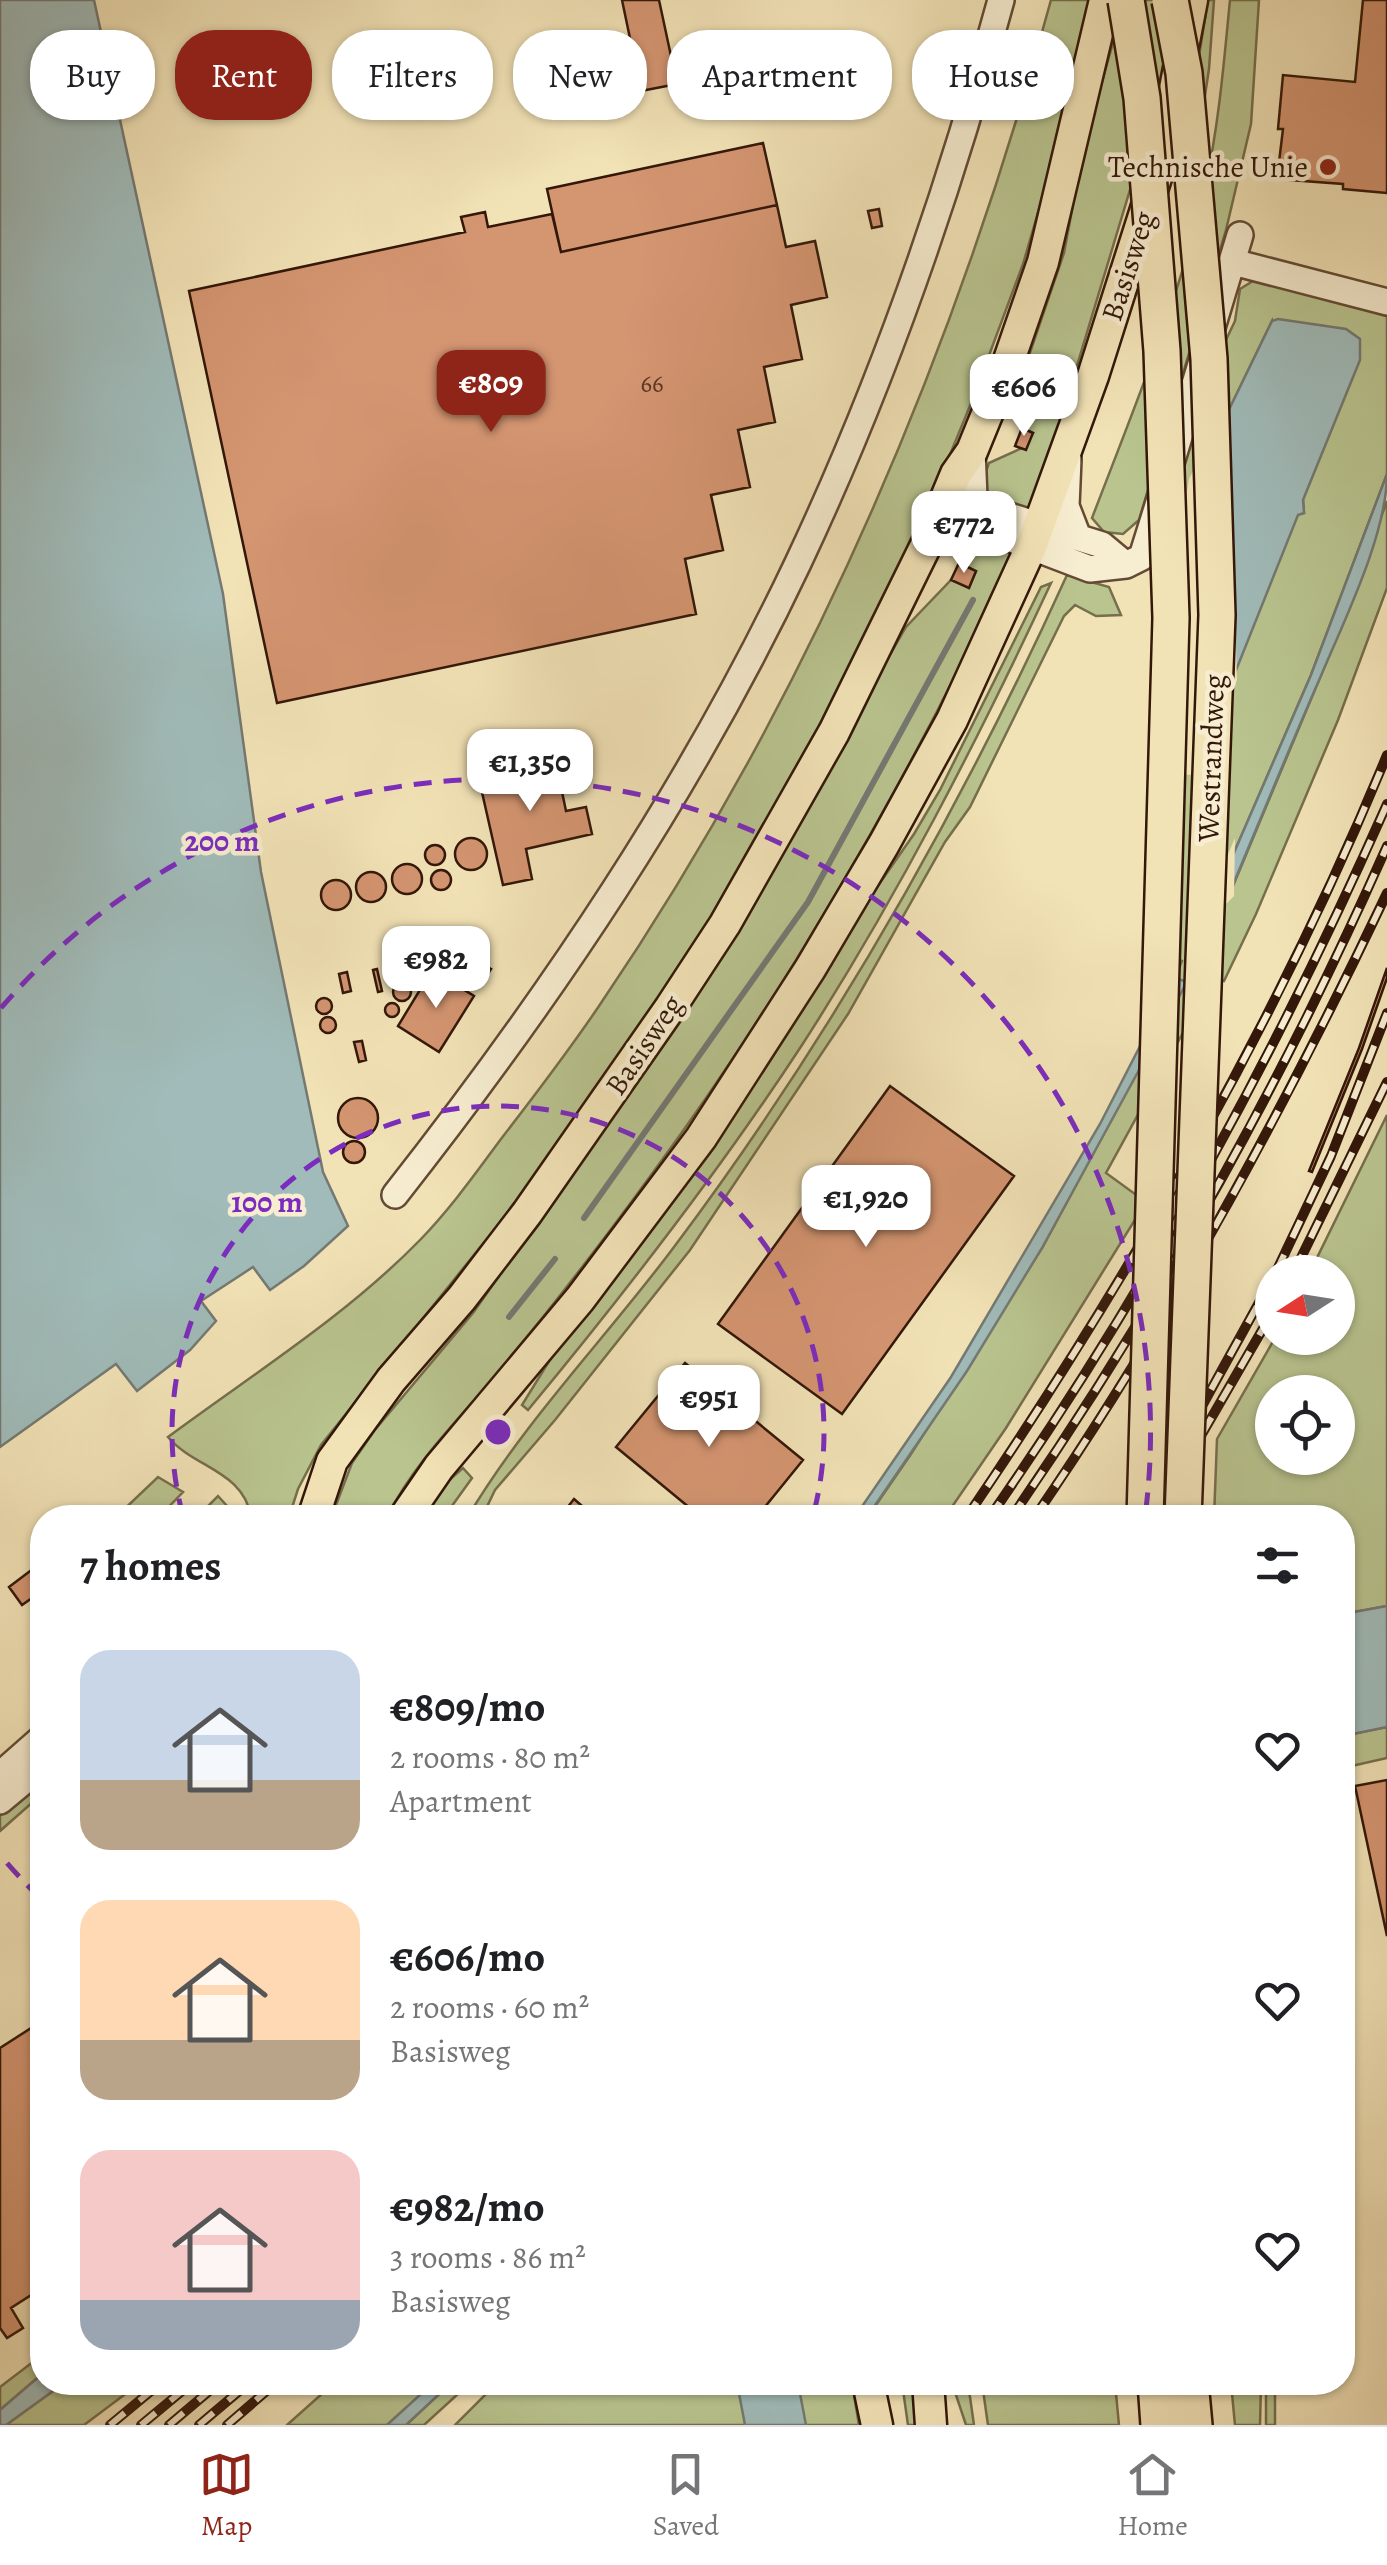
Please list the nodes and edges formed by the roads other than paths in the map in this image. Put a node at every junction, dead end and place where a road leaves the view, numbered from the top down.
1 (1001, 0) edge
2 (1105, 0) edge
3 (1126, 0) edge
4 (1170, 0) edge
5 (1192, 0) edge
6 (1240, 235) dead end
7 (1233, 262) junction
8 (1387, 302) edge
9 (1068, 444) junction
10 (972, 451) junction
11 (981, 517) junction
12 (1035, 536) junction
13 (1078, 537) junction
14 (929, 539) junction
15 (1126, 565) junction
16 (396, 1195) dead end
17 (317, 1505) edge
18 (413, 1505) edge
19 (1145, 1505) edge
20 (1183, 1505) edge
21 (30, 1749) edge
22 (0, 1776) edge
23 (30, 1776) edge
24 (0, 1802) edge
25 (870, 2395) edge
26 (929, 2395) edge
27 (1157, 2395) edge
28 (1191, 2395) edge
29 (876, 2425) edge
30 (931, 2425) edge
31 (1159, 2425) edge
32 (1194, 2425) edge

1 - 16 street
2 - 10 main road, Basisweg
3 - 19 highway, Westrandweg, bridge
4 - 20 highway, Westrandweg, bridge
5 - 9 main road, Basisweg
6 - 7 street
7 - 8 street
7 - 15 street
9 - 12 main road, Basisweg
9 - 13 street
10 - 11 street, Basisweg
10 - 14 main road, Basisweg
11 - 12 street
11 - 14 street
12 - 13 street
12 - 15 street
12 - 18 main road, Basisweg
13 - 15 street
14 - 17 main road, Basisweg
21 - 22 street
23 - 24 street
25 - 29 main road
26 - 30 main road
27 - 31 highway
28 - 32 highway

